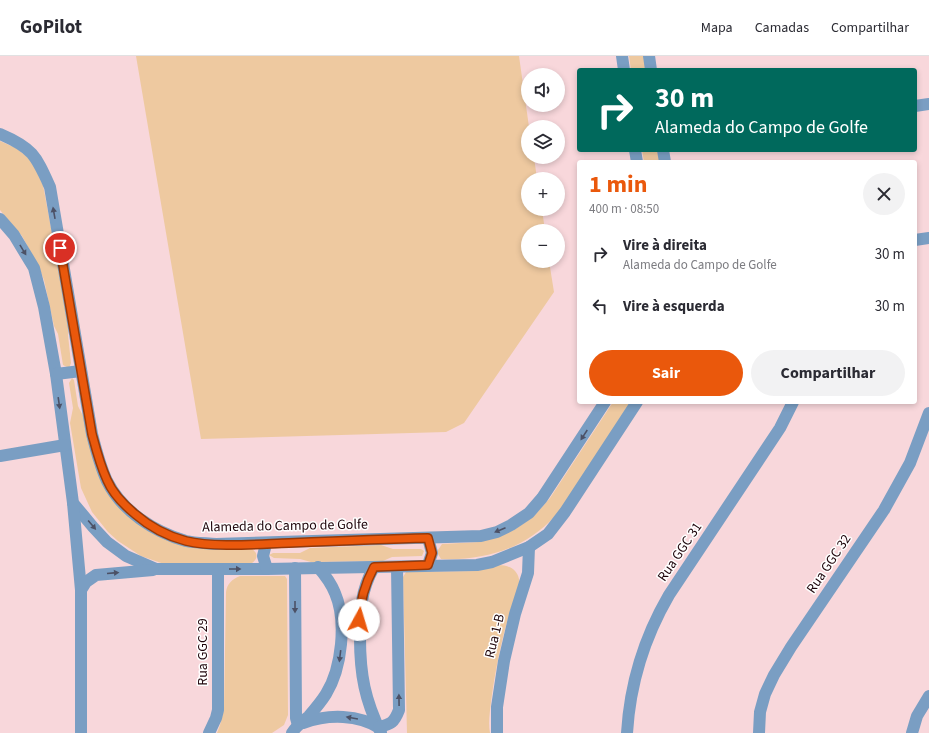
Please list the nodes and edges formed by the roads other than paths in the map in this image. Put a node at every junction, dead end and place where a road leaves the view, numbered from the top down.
1 (622, 56) edge
2 (649, 56) edge
3 (624, 68) edge
4 (651, 68) edge
5 (929, 104) edge
6 (917, 106) edge
7 (0, 134) edge
8 (0, 219) edge
9 (929, 238) edge
10 (917, 240) edge
11 (81, 371) junction
12 (56, 374) junction
13 (605, 404) edge
14 (636, 404) edge
15 (792, 404) edge
16 (929, 413) edge
17 (65, 445) junction
18 (0, 456) edge
19 (73, 502) junction
20 (428, 538) junction
21 (266, 544) junction
22 (529, 547) junction
23 (428, 565) junction
24 (318, 567) junction
25 (374, 567) junction
26 (397, 567) junction
27 (295, 568) junction
28 (218, 569) junction
29 (267, 569) junction
30 (156, 570) junction
31 (81, 590) junction
32 (929, 696) edge
33 (295, 729) edge
34 (382, 731) edge
35 (81, 733) edge
36 (209, 733) edge
37 (286, 733) edge
38 (497, 733) edge
39 (627, 733) edge
40 (759, 733) edge
41 (912, 733) edge

1 - 3 street
2 - 4 street
5 - 6 street
11 -> 7 street, Alameda do Campo de Golfe
8 -> 12 street
9 - 10 street
11 - 12 street
11 - 21 street, Alameda do Campo de Golfe
12 -> 17 street
13 -> 20 street, Alameda do Campo de Golfe
14 - 22 street
15 - 39 street, Rua GGC 31
16 - 40 street, Rua GGC 32
17 - 18 street
17 - 19 street
19 -> 30 street
19 - 31 street
20 - 21 street, Alameda do Campo de Golfe
20 - 23 street
21 - 29 street
22 - 23 street
22 - 38 street, Rua 1-B
23 - 26 street
24 - 25 street
24 - 27 street
24 -> 33 street
25 - 26 street
25 - 34 street
34 -> 26 street
27 - 29 street
27 -> 33 street
28 -> 29 street
28 - 30 street
28 - 36 street, Rua GGC 29
31 -> 30 street
31 - 35 street
32 - 41 street
34 -> 33 street
33 - 37 street

